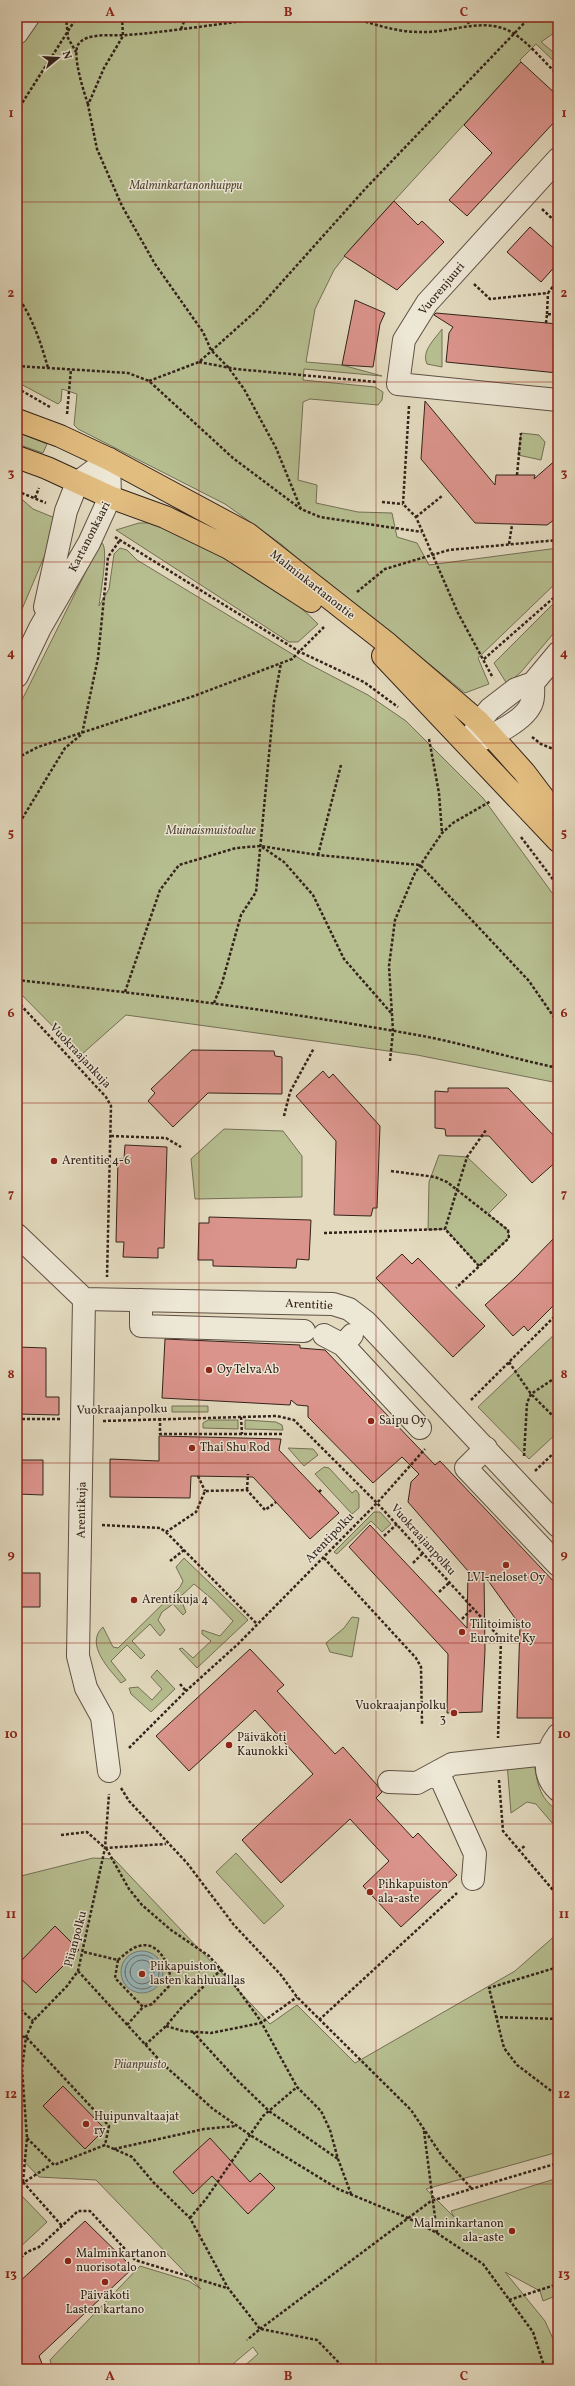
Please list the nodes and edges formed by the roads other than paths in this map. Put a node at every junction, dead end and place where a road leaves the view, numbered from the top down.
1 (28, 17) edge
2 (17, 33) edge
3 (558, 160) edge
4 (558, 400) edge
5 (17, 420) edge
6 (17, 457) edge
7 (109, 459) junction
8 (77, 483) junction
9 (110, 497) junction
10 (40, 628) junction
11 (558, 653) edge
12 (17, 676) edge
13 (486, 729) junction
14 (469, 744) junction
15 (558, 817) edge
16 (558, 841) edge
17 (17, 1235) edge
18 (84, 1299) junction
19 (141, 1300) junction
20 (366, 1322) junction
21 (324, 1337) junction
22 (424, 1438) road end
23 (486, 1448) junction
24 (558, 1526) edge
25 (558, 1565) edge
26 (558, 1735) edge
27 (547, 1754) junction
28 (109, 1771) road end
29 (438, 1772) junction
30 (389, 1782) dead end
31 (558, 1790) edge
32 (472, 1879) road end

1 - 2 street
3 - 4 street, Vuorenjuuri
5 - 7 main road, Malminkartanontie
6 - 8 main road, Malminkartanontie
7 - 8 street
7 - 9 street, Kartanonkaari
7 - 13 main road, Malminkartanontie
8 - 9 main road, Malminkartanontie
8 - 10 street, Kartanonkaari
9 - 10 street, Kartanonkaari
9 - 14 main road, Malminkartanontie
10 - 12 street, Kartanonkaari
11 - 13 street
13 - 14 street
13 - 15 main road, Malminkartanontie
14 - 16 main road, Malminkartanontie
17 - 18 street
18 - 19 street, Arentitie
18 - 28 street, Arentikuja
19 - 20 street, Arentitie
19 - 21 street
20 - 21 street
20 - 23 street, Arentitie
21 - 22 street
23 - 24 street, Arentitie
23 - 25 street
26 - 27 street
27 - 29 street
27 - 31 street
29 - 30 street
29 - 32 street

